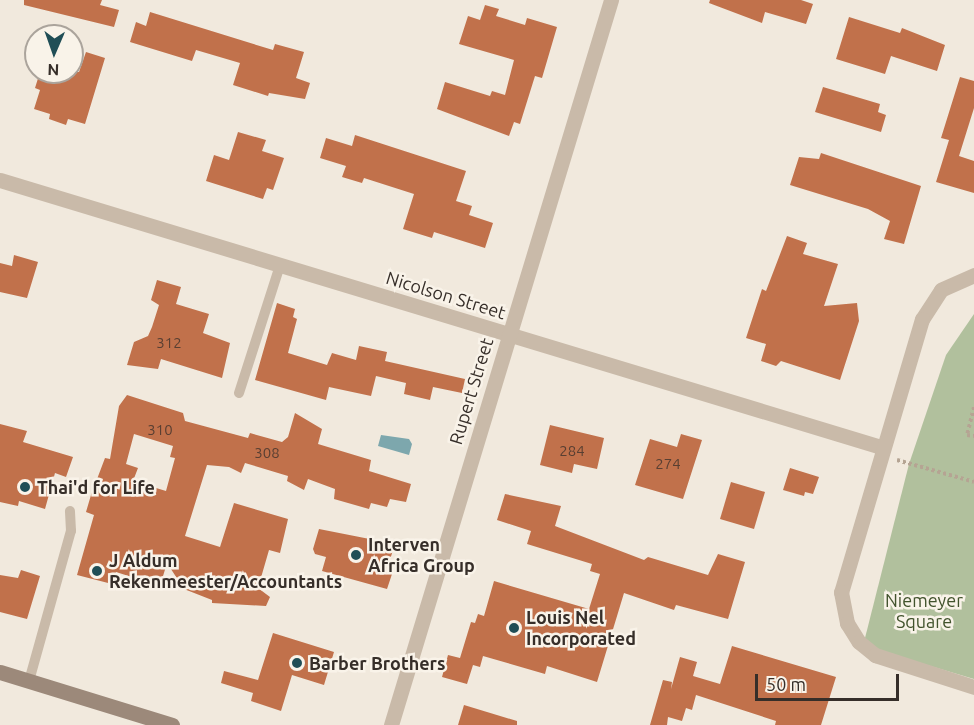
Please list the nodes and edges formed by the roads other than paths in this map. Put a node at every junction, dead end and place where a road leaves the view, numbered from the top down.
1 (611, 0) edge
2 (0, 180) edge
3 (280, 265) junction
4 (974, 275) edge
5 (509, 335) junction
6 (239, 393) dead end
7 (881, 447) junction
8 (70, 511) dead end
9 (0, 672) edge
10 (29, 681) junction
11 (974, 687) edge
12 (172, 725) edge
13 (391, 725) edge

1 - 5 street, Rupert Street
2 - 3 street, Nicolson Street
3 - 5 street, Nicolson Street
3 - 6 lane
4 - 7 street
5 - 7 street, Nicolson Street
5 - 13 street, Rupert Street
7 - 11 street
8 - 10 lane
9 - 10 main road
10 - 12 main road

